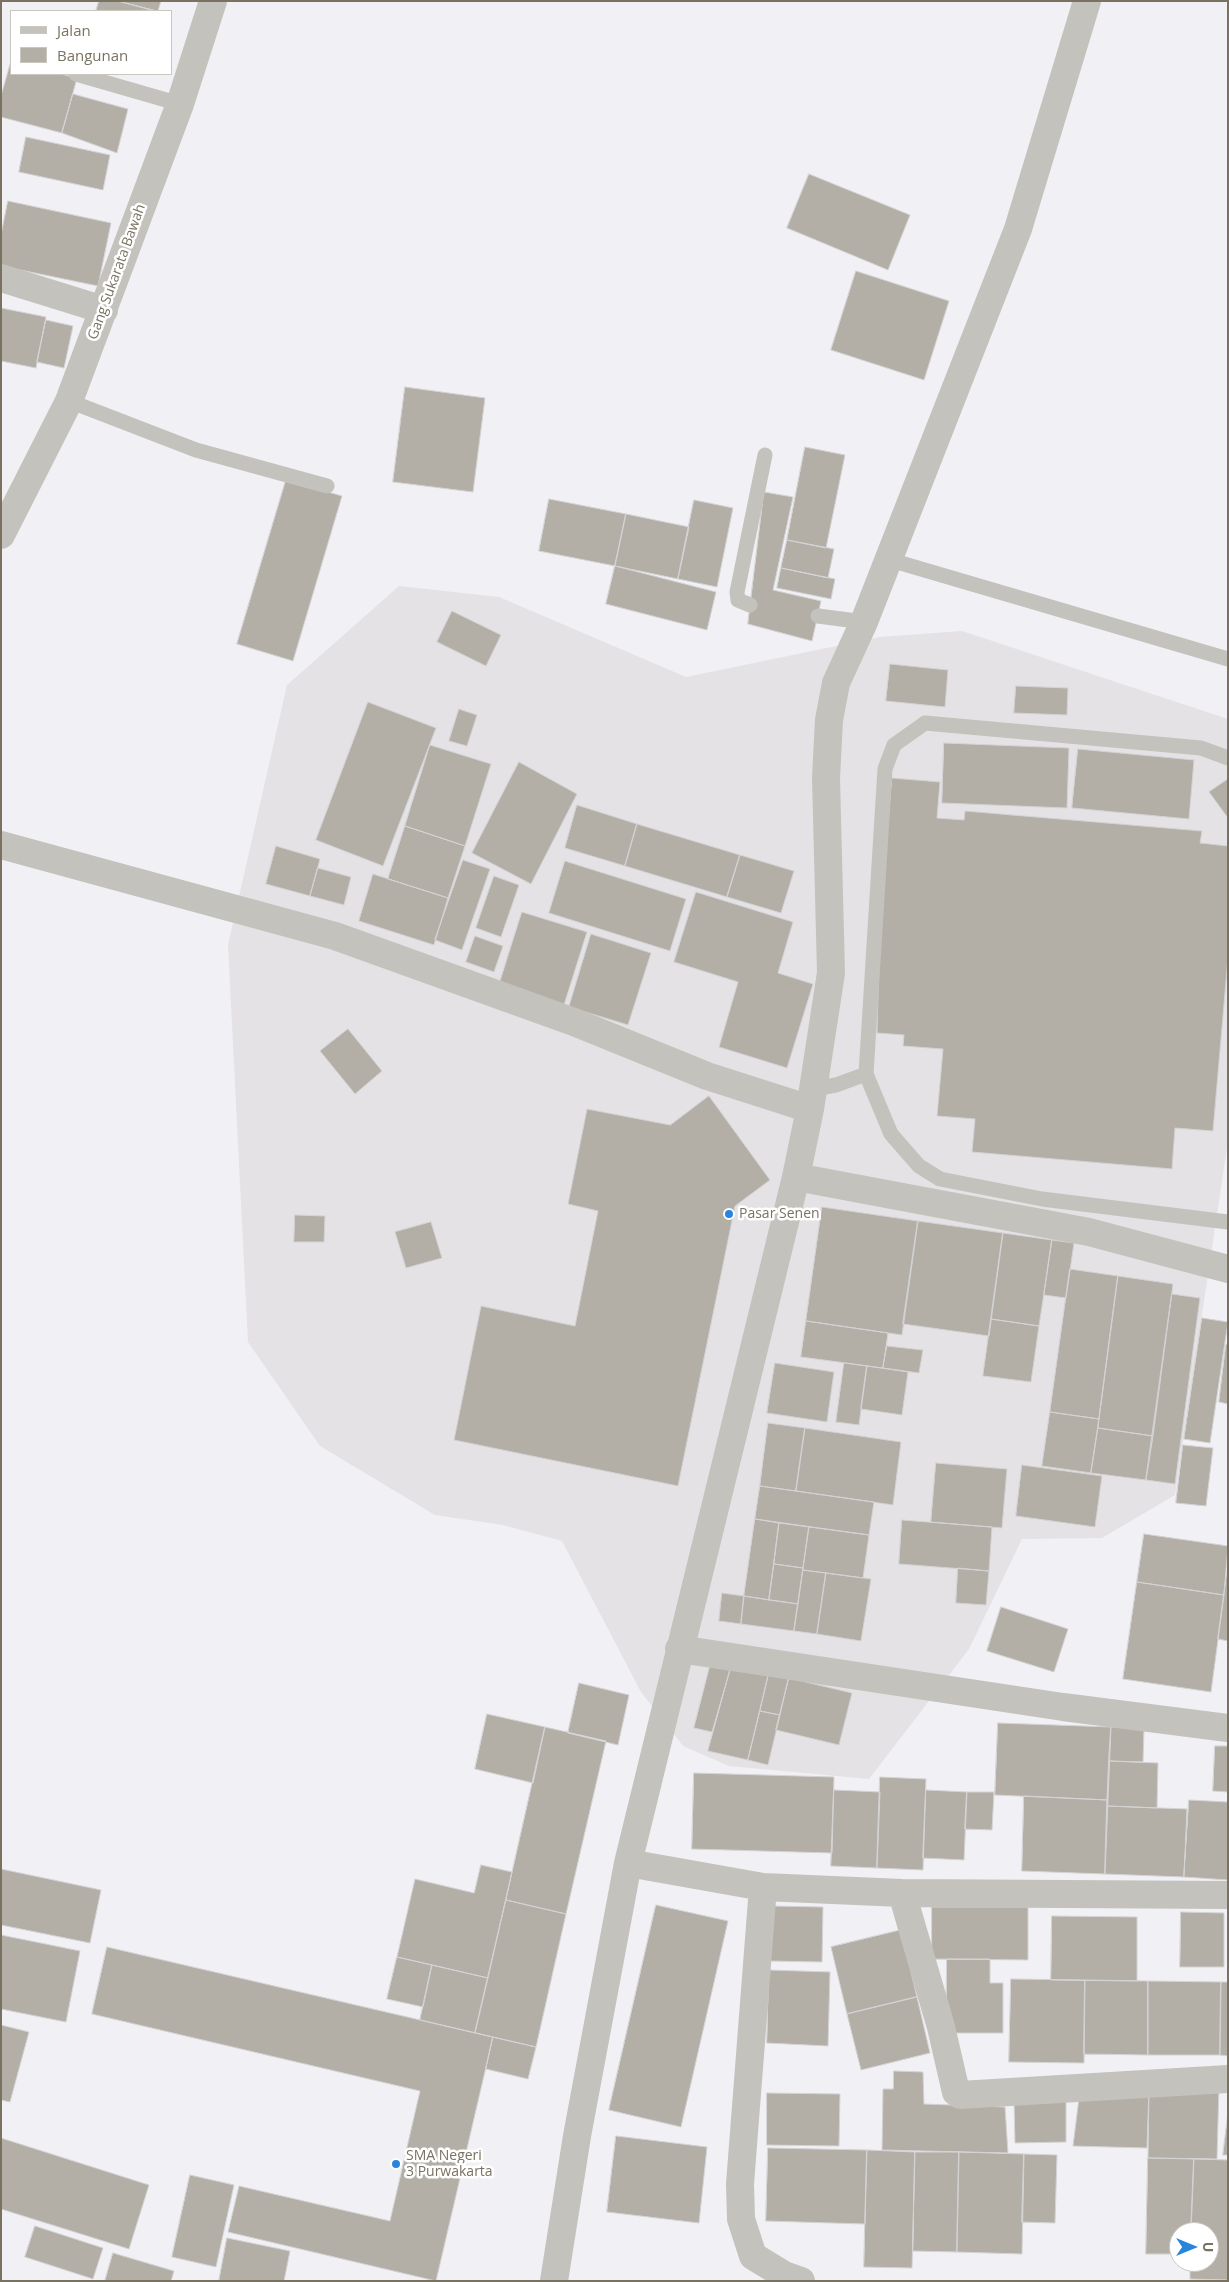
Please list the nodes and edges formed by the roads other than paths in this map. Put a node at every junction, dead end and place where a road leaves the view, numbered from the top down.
1 (213, 1) edge
2 (1087, 1) edge
3 (79, 75) edge
4 (180, 104) junction
5 (1, 278) edge
6 (104, 310) junction
7 (69, 401) junction
8 (765, 454) dead end
9 (326, 486) dead end
10 (2, 532) edge
11 (887, 559) junction
12 (750, 605) dead end
13 (818, 616) dead end
14 (864, 622) junction
15 (1228, 659) edge
16 (1228, 758) edge
17 (1, 844) edge
18 (866, 1074) junction
19 (812, 1099) junction
20 (796, 1177) junction
21 (1228, 1222) edge
22 (1228, 1269) edge
23 (679, 1649) junction
24 (1228, 1728) edge
25 (628, 1863) junction
26 (763, 1887) junction
27 (902, 1893) junction
28 (1228, 1895) edge
29 (1228, 2079) edge
30 (554, 2281) edge
31 (801, 2281) edge

1 - 4 street, Gang Sukarata Bawah
2 - 11 street
3 - 4 lane
4 - 6 street, Gang Sukarata Bawah
5 - 6 street
6 - 7 street, Gang Sukarata Bawah
7 - 9 lane
7 - 10 street, Gang Sukarata Bawah
8 - 12 lane
11 - 14 street
11 - 15 lane
13 - 14 lane
14 - 19 street
16 - 18 lane
17 - 19 street
18 - 19 lane
18 - 21 lane
19 - 20 street
20 - 22 street
20 - 23 street
23 - 24 street
23 - 25 street
25 - 26 street
25 - 30 street
26 - 27 street
26 - 31 street
27 - 28 street
27 - 29 street

